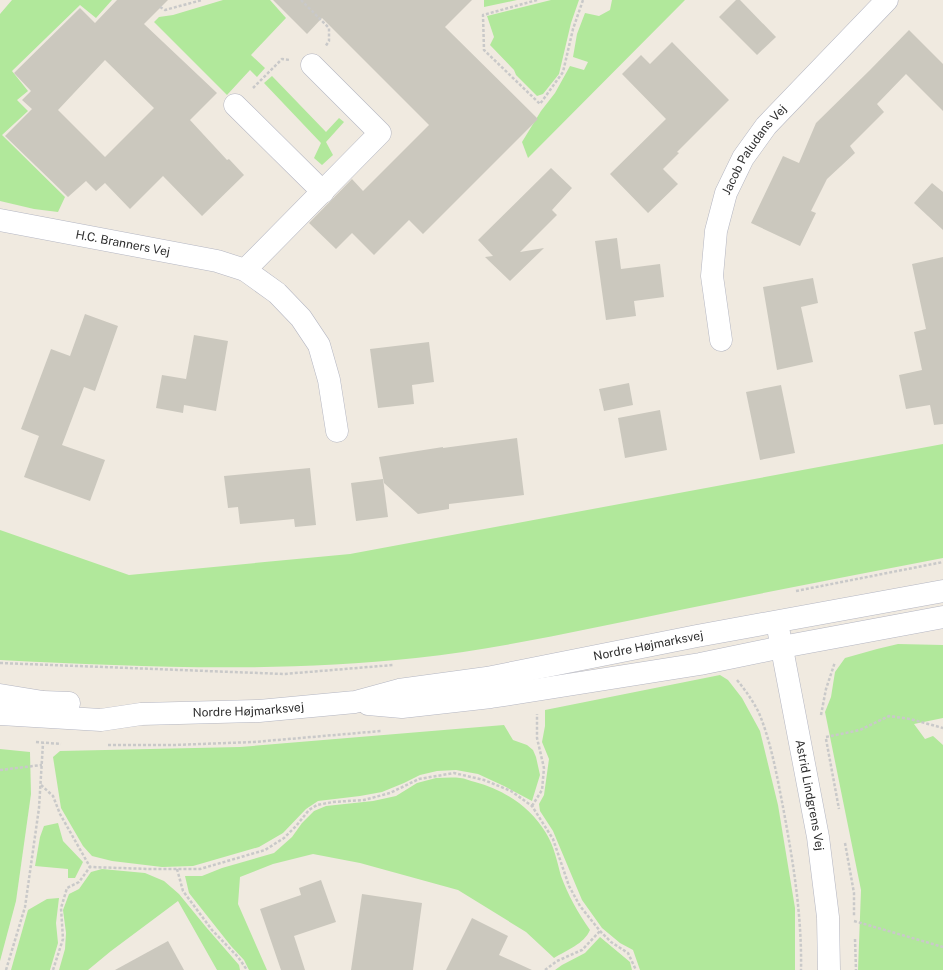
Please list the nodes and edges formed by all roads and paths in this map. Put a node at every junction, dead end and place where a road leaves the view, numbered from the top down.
1 (202, 0) edge
2 (301, 0) edge
3 (537, 0) edge
4 (583, 0) edge
5 (887, 0) edge
6 (160, 7) dead end
7 (312, 64) junction
8 (235, 105) joint
9 (323, 192) junction
10 (0, 220) edge
11 (245, 270) junction
12 (721, 340) dead end
13 (337, 431) dead end
14 (943, 562) edge
15 (943, 591) edge
16 (794, 592) dead end
17 (943, 616) edge
18 (777, 622) junction
19 (782, 647) junction
20 (835, 662) dead end
21 (0, 663) edge
22 (400, 664) dead end
23 (732, 676) dead end
24 (0, 695) edge
25 (355, 702) junction
26 (537, 707) dead end
27 (0, 714) edge
28 (141, 714) junction
29 (822, 721) dead end
30 (943, 728) edge
31 (43, 743) dead end
32 (42, 765) junction
33 (0, 770) edge
34 (40, 785) junction
35 (532, 806) junction
36 (840, 816) dead end
37 (844, 839) dead end
38 (90, 867) junction
39 (178, 869) junction
40 (854, 921) junction
41 (854, 928) dead end
42 (600, 931) junction
43 (855, 935) dead end
44 (943, 947) edge
45 (6, 970) edge
46 (53, 970) edge
47 (246, 970) edge
48 (545, 970) edge
49 (636, 970) edge
50 (801, 970) edge
51 (829, 970) edge
52 (856, 970) edge

1 - 6 path
2 - 7 path
3 - 4 path
5 - 12 street, Jacob Paludans Vej
7 - 8 path
7 - 9 street
8 - 9 street
9 - 11 street
10 - 11 street, H.C. Branners Vej
11 - 13 street, H.C. Branners Vej
14 - 16 path
15 - 18 street, Nordre Højmarksvej
17 - 19 street, Nordre Højmarksvej
18 - 19 street, Astrid Lindgrens Vej
18 - 25 street, Nordre Højmarksvej
19 - 25 street, Nordre Højmarksvej
19 - 51 street, Astrid Lindgrens Vej
20 - 29 path
21 - 22 path
23 - 50 path
24 - 28 street, Nordre Højmarksvej
25 - 28 street, Nordre Højmarksvej
26 - 35 path
27 - 28 street, Nordre Højmarksvej
30 - 36 path
31 - 32 path
32 - 33 path
32 - 34 path
34 - 38 path
34 - 45 path
35 - 39 path
35 - 42 path
37 - 40 path
38 - 39 path
38 - 46 path
39 - 47 path
40 - 41 path
40 - 44 path
42 - 48 path
42 - 49 path
43 - 52 path

